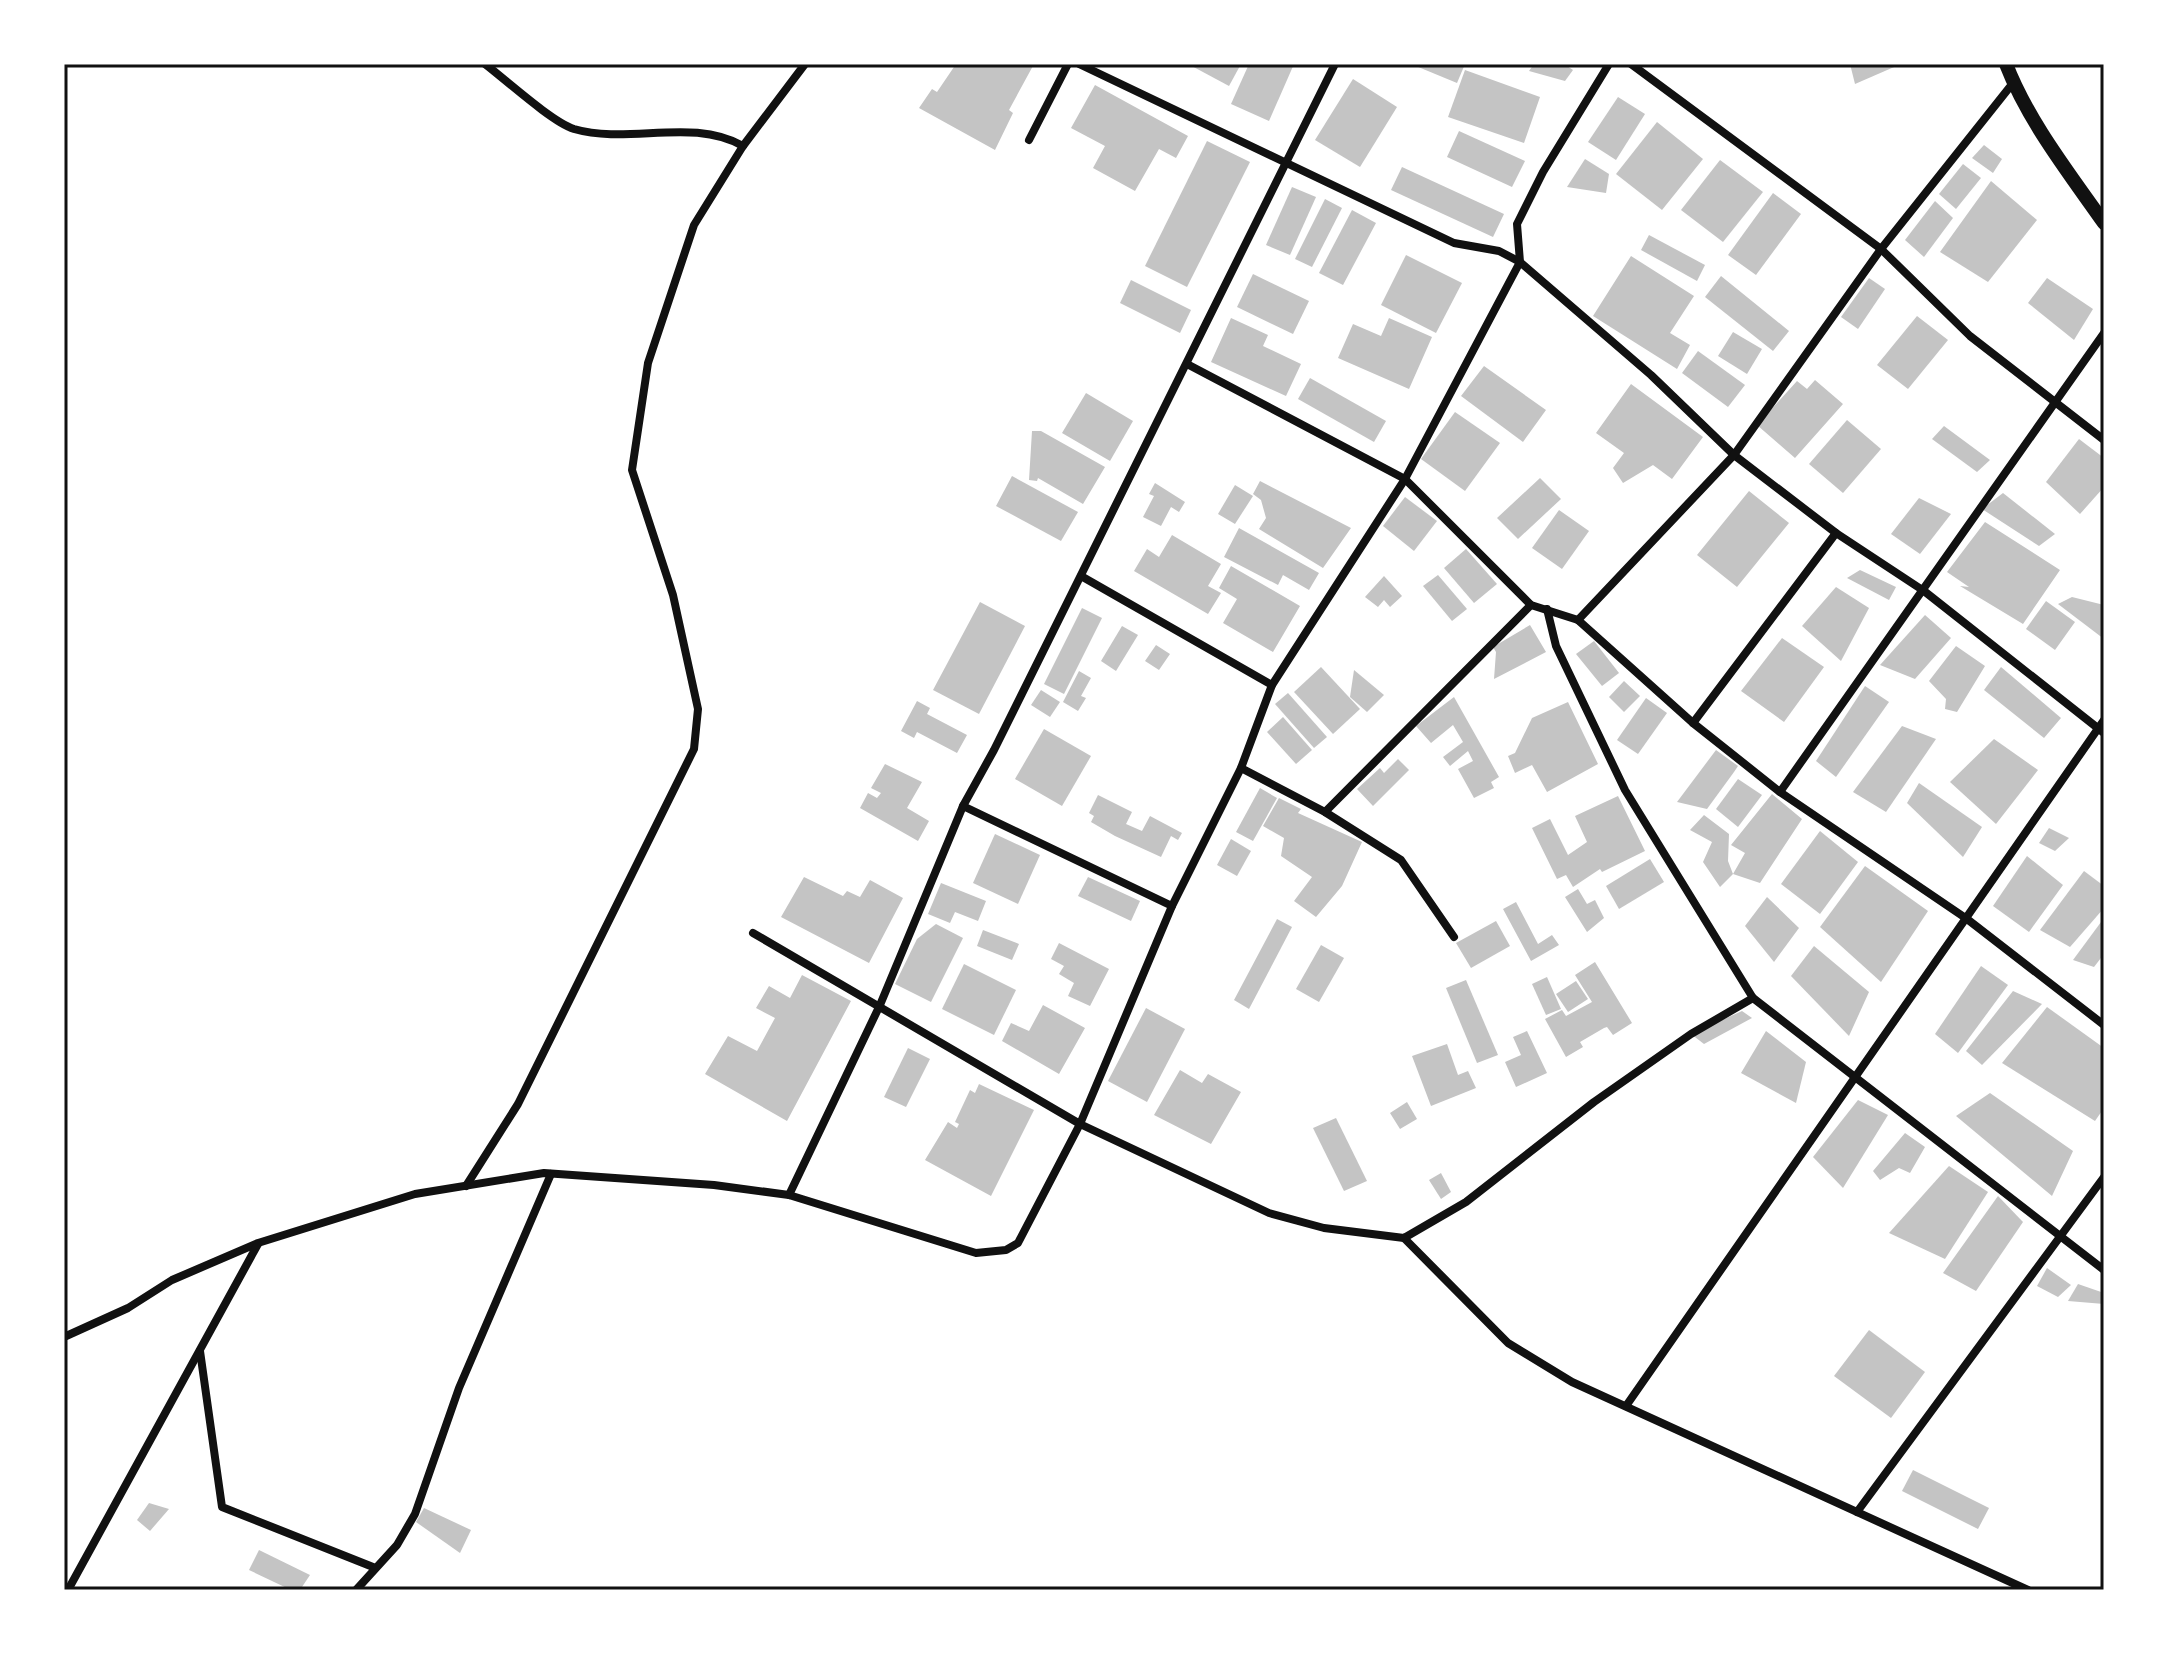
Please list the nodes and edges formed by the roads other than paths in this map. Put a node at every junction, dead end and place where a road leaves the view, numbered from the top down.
1 (485, 64) edge
2 (805, 64) edge
3 (1068, 64) edge
4 (1079, 64) edge
5 (1335, 64) edge
6 (1609, 64) edge
7 (1631, 64) edge
8 (2006, 64) edge
9 (2013, 83) junction
10 (1029, 140) dead end
11 (743, 146) junction
12 (1287, 161) junction
13 (2104, 223) edge
14 (1881, 249) junction
15 (1520, 262) junction
16 (2104, 333) edge
17 (1187, 364) junction
18 (2056, 404) junction
19 (2104, 440) edge
20 (1734, 455) junction
21 (1405, 479) junction
22 (1836, 533) junction
23 (1081, 576) junction
24 (1924, 591) junction
25 (1531, 605) junction
26 (1547, 609) junction
27 (1578, 620) junction
28 (1272, 685) junction
29 (1693, 723) junction
30 (2102, 727) edge
31 (1241, 768) junction
32 (1780, 792) junction
33 (963, 806) junction
34 (1325, 812) junction
35 (1172, 906) junction
36 (1967, 919) junction
37 (753, 933) dead end
38 (1454, 937) dead end
39 (1753, 998) junction
40 (880, 1005) junction
41 (2104, 1025) edge
42 (1857, 1078) junction
43 (1080, 1124) junction
44 (551, 1174) junction
45 (2104, 1177) edge
46 (466, 1186) junction
47 (789, 1195) junction
48 (2060, 1237) junction
49 (1404, 1238) junction
50 (258, 1243) junction
51 (2104, 1270) edge
52 (64, 1337) edge
53 (199, 1350) junction
54 (1626, 1406) junction
55 (1857, 1512) junction
56 (373, 1567) junction
57 (68, 1590) edge
58 (356, 1590) edge
59 (2028, 1590) edge

1 - 11 street
2 - 11 street
3 - 10 street
4 - 12 street
5 - 12 street
6 - 15 street
7 - 14 street
8 - 9 street
9 - 13 street
9 - 14 street
11 - 46 street
12 - 15 street
12 - 17 street
14 - 18 street
14 - 20 street
15 - 20 street
15 - 21 street
16 - 18 street
17 - 21 street
17 - 23 street
18 - 19 street
18 - 24 street
20 - 22 street
20 - 27 street
21 - 25 street
21 - 28 street
22 - 24 street
22 - 29 street
23 - 28 street
23 - 33 street
24 - 30 street
24 - 32 street
25 - 26 street
25 - 34 street
26 - 27 street
26 - 39 street
27 - 29 street
28 - 31 street
29 - 32 street
30 - 36 street
31 - 34 street
31 - 35 street
32 - 36 street
33 - 35 street
33 - 40 street
34 - 38 street
35 - 43 street
36 - 41 street
36 - 42 street
37 - 40 street
39 - 42 street
39 - 49 street
40 - 43 street
40 - 47 street
42 - 48 street
42 - 54 street
43 - 47 street
43 - 49 street
44 - 46 street
44 - 47 street
44 - 56 street
45 - 48 street
46 - 50 street
48 - 51 street
48 - 55 street
49 - 54 street
50 - 52 street
50 - 53 street
53 - 56 street
53 - 57 street
54 - 55 street
55 - 59 street
56 - 58 street

